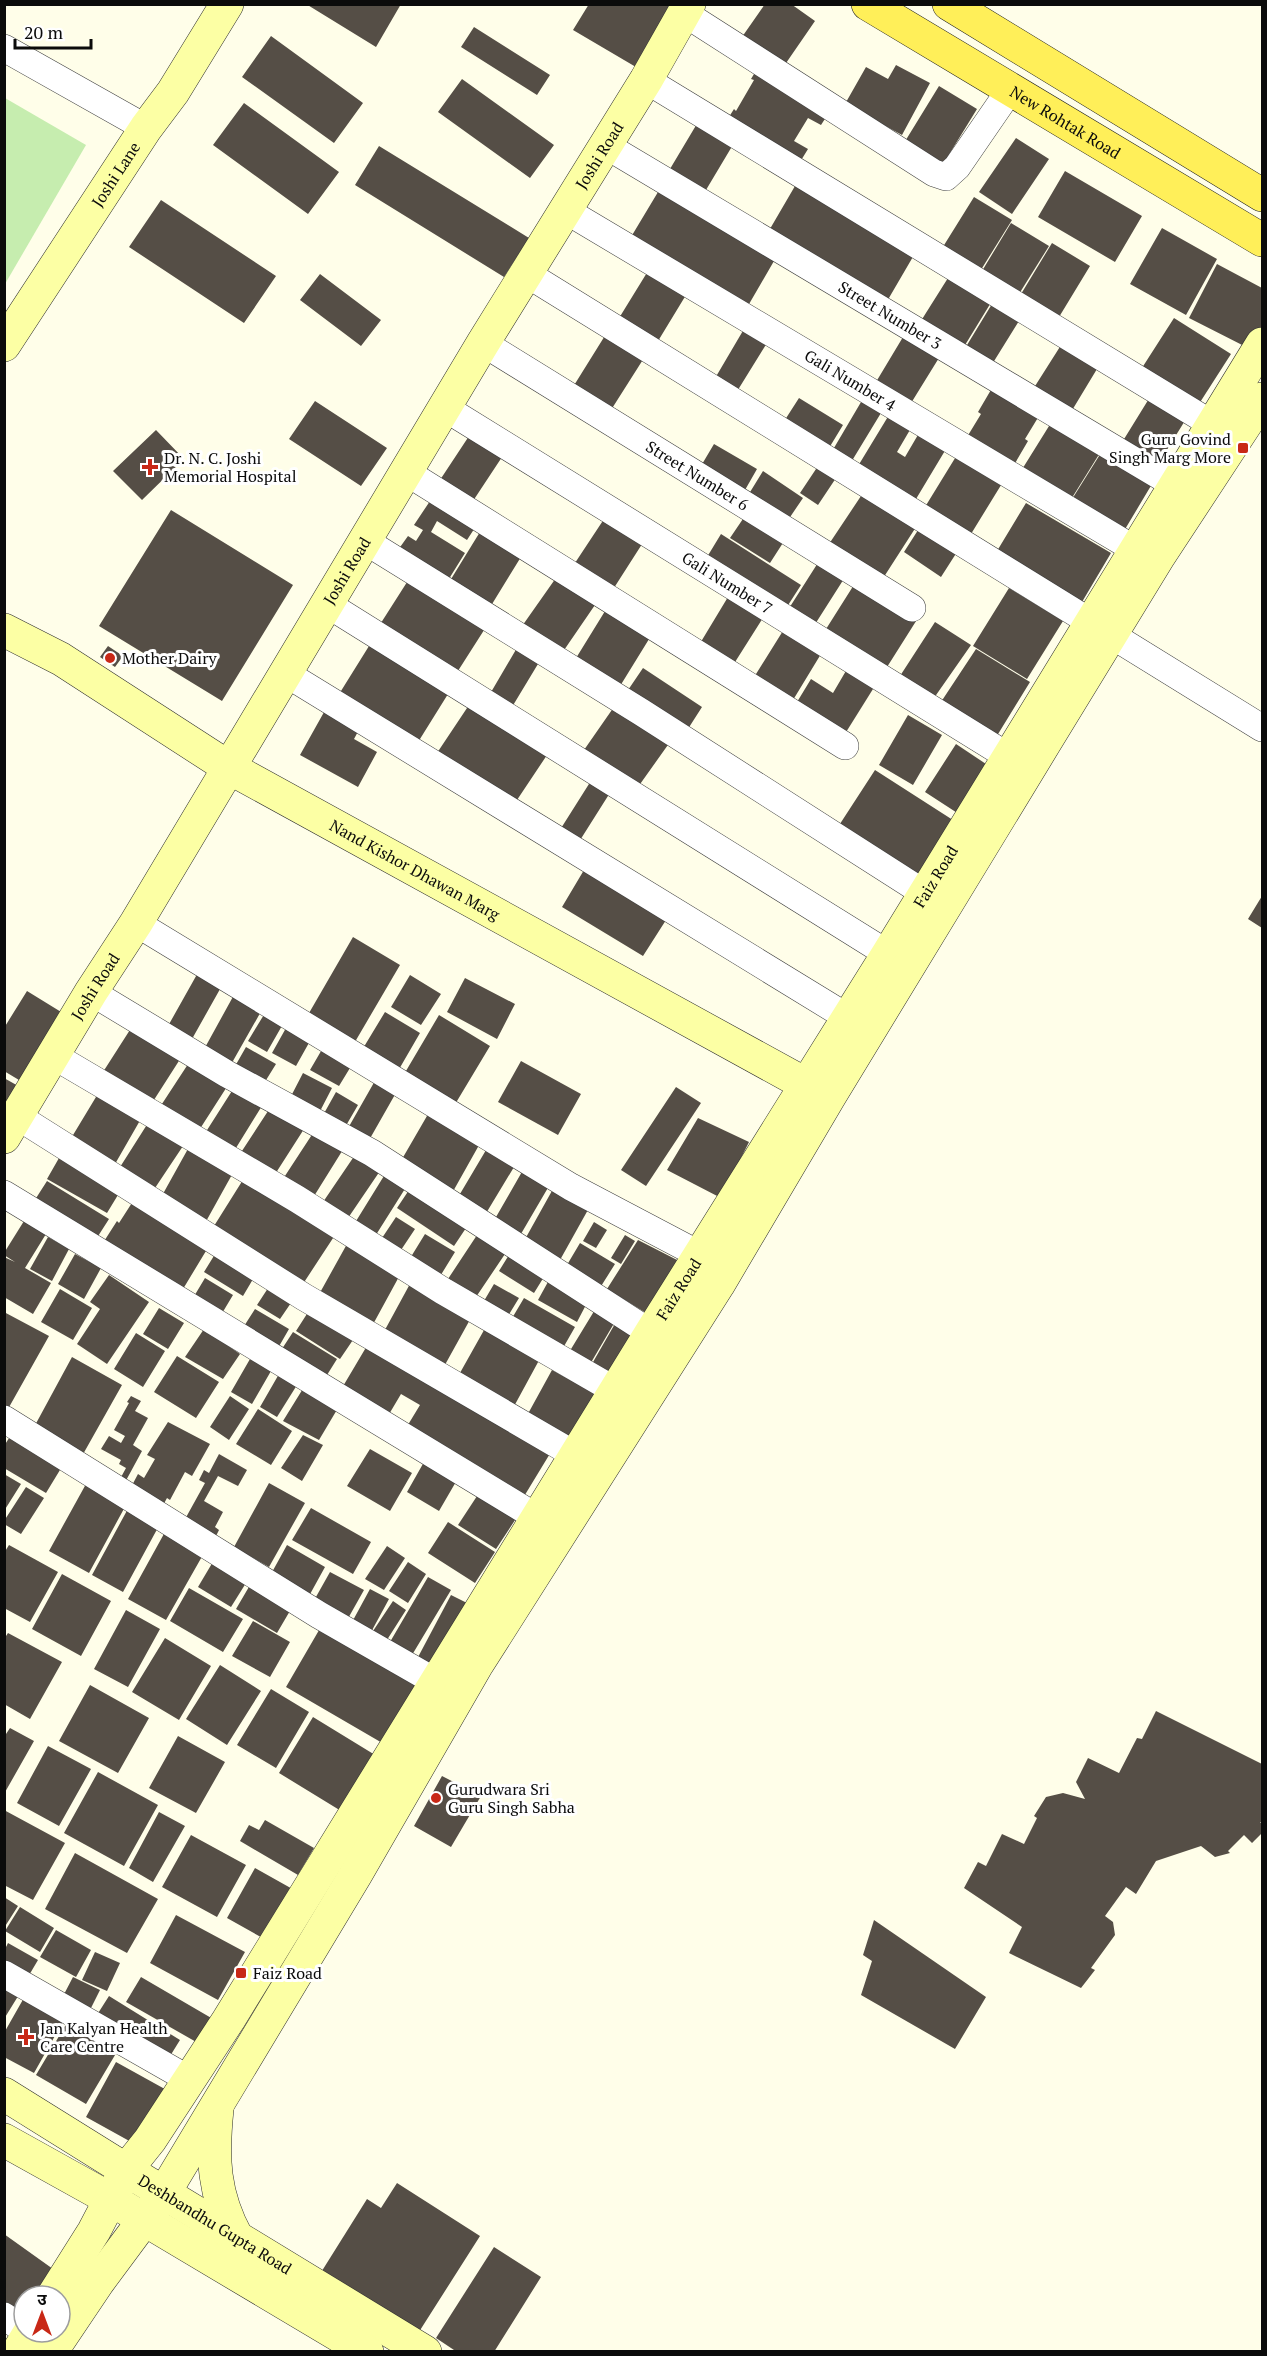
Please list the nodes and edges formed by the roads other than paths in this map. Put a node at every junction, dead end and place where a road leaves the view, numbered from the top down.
1 (227, 4) edge
2 (868, 4) edge
3 (949, 4) edge
4 (687, 9) edge
5 (4, 48) edge
6 (646, 80) junction
7 (1010, 90) junction
8 (146, 128) junction
9 (604, 145) junction
10 (1263, 195) edge
11 (565, 210) junction
12 (1263, 240) edge
13 (527, 274) junction
14 (483, 343) junction
15 (1263, 344) edge
16 (4, 345) edge
17 (1263, 399) edge
18 (445, 408) junction
19 (1212, 424) junction
20 (406, 472) junction
21 (1175, 485) junction
22 (365, 541) junction
23 (1136, 550) junction
24 (327, 604) junction
25 (912, 608) dead end
26 (1102, 629) junction
27 (4, 630) edge
28 (285, 673) junction
29 (1263, 728) edge
30 (845, 746) dead end
31 (1009, 757) junction
32 (228, 766) junction
33 (924, 893) junction
34 (136, 923) junction
35 (888, 954) junction
36 (91, 992) junction
37 (848, 1017) junction
38 (54, 1056) junction
39 (817, 1092) junction
40 (11, 1126) edge
41 (4, 1194) edge
42 (700, 1255) junction
43 (651, 1333) junction
44 (616, 1391) junction
45 (4, 1419) edge
46 (577, 1456) junction
47 (538, 1518) junction
48 (436, 1682) junction
49 (4, 1974) edge
50 (190, 2080) junction
51 (4, 2094) edge
52 (217, 2104) junction
53 (4, 2140) edge
54 (126, 2170) junction
55 (164, 2193) junction
56 (111, 2199) junction
57 (145, 2220) junction
58 (237, 2238) junction
59 (61, 2284) edge
60 (72, 2301) edge
61 (367, 2352) edge
62 (425, 2352) edge

1 - 8 street, Joshi Lane
2 - 7 main road, New Rohtak Road
3 - 10 main road
4 - 6 street, Joshi Road
4 - 7 street
5 - 8 street
6 - 9 street, Joshi Road
6 - 19 street
7 - 12 main road, New Rohtak Road
8 - 16 street, Joshi Lane
9 - 11 street, Joshi Road
9 - 21 street, Street Number 3
11 - 13 street, Joshi Road
11 - 23 street, Gali Number 4
13 - 14 street, Joshi Road
13 - 26 street
14 - 18 street, Joshi Road
14 - 25 street, Street Number 6
15 - 19 street, Faiz Road
17 - 26 street
18 - 20 street, Joshi Road
18 - 31 street, Gali Number 7
19 - 21 street, Faiz Road
20 - 22 street, Joshi Road
20 - 30 street
21 - 23 street, Faiz Road
22 - 24 street, Joshi Road
22 - 33 street
23 - 26 street, Faiz Road
24 - 28 street, Joshi Road
24 - 35 street
26 - 29 street
26 - 31 street, Faiz Road
26 - 39 street
27 - 32 street, Nand Kishor Dhawan Marg
28 - 32 street, Joshi Road
28 - 37 street
31 - 33 street, Faiz Road
32 - 34 street, Joshi Road
32 - 39 street, Nand Kishor Dhawan Marg
33 - 35 street, Faiz Road
34 - 36 street, Joshi Road
34 - 42 street
35 - 37 street, Faiz Road
36 - 38 street, Joshi Road
36 - 43 street
37 - 39 street, Faiz Road
38 - 40 street, Joshi Road
38 - 44 street
39 - 42 street, Faiz Road
39 - 52 street
40 - 46 street
41 - 47 street
42 - 43 street, Faiz Road
43 - 44 street, Faiz Road
44 - 46 street, Faiz Road
45 - 48 street
46 - 47 street, Faiz Road
47 - 48 street, Faiz Road
48 - 50 street, Faiz Road
49 - 50 street
50 - 54 street, Faiz Road
51 - 54 street, Deshbandhu Gupta Road
52 - 55 street
52 - 58 street
53 - 56 street, Deshbandhu Gupta Road
54 - 55 street, Deshbandhu Gupta Road
54 - 56 street, Faiz Road
55 - 57 street
55 - 58 street, Deshbandhu Gupta Road
56 - 57 street, Deshbandhu Gupta Road
56 - 59 street, Faiz Road
57 - 60 street
57 - 61 street, Deshbandhu Gupta Road
58 - 62 street, Deshbandhu Gupta Road

